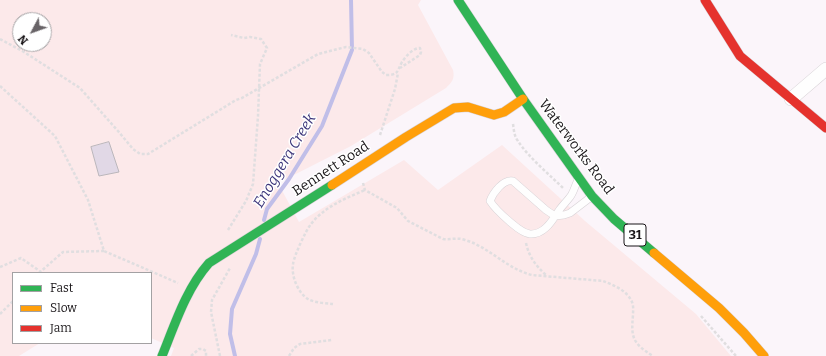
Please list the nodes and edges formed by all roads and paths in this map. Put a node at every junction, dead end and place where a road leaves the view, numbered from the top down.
1 (458, 0) edge
2 (705, 0) edge
3 (231, 35) dead end
4 (0, 39) edge
5 (400, 68) junction
6 (826, 69) edge
7 (398, 72) junction
8 (0, 86) edge
9 (259, 88) junction
10 (523, 99) junction
11 (791, 99) junction
12 (826, 128) edge
13 (378, 139) dead end
14 (578, 178) junction
15 (592, 196) junction
16 (556, 216) junction
17 (228, 230) dead end
18 (526, 243) dead end
19 (104, 251) junction
20 (0, 267) edge
21 (230, 268) dead end
22 (40, 272) edge
23 (548, 276) junction
24 (191, 288) junction
25 (12, 302) edge
26 (332, 304) dead end
27 (0, 314) edge
28 (332, 340) dead end
29 (162, 356) edge
30 (191, 356) edge
31 (206, 356) edge
32 (220, 356) edge
33 (289, 356) edge
34 (653, 356) edge
35 (764, 356) edge

1 - 10 street, Waterworks Road / 31
2 - 11 street
3 - 9 path
4 - 9 path
5 - 5 path
5 - 7 path
6 - 11 street
7 - 9 path
7 - 13 path
8 - 19 path
9 - 17 path
10 - 14 street, Waterworks Road / 31
10 - 24 street, Bennett Road
11 - 12 street
14 - 15 street, Waterworks Road / 31
14 - 16 lane
15 - 16 lane
15 - 35 street, Waterworks Road / 31
16 - 16 lane
18 - 23 path
19 - 22 path
19 - 24 path
20 - 22 path
21 - 32 path
23 - 26 path
23 - 34 path
24 - 29 street, Bennett Road
25 - 27 path
28 - 33 path
30 - 31 path

